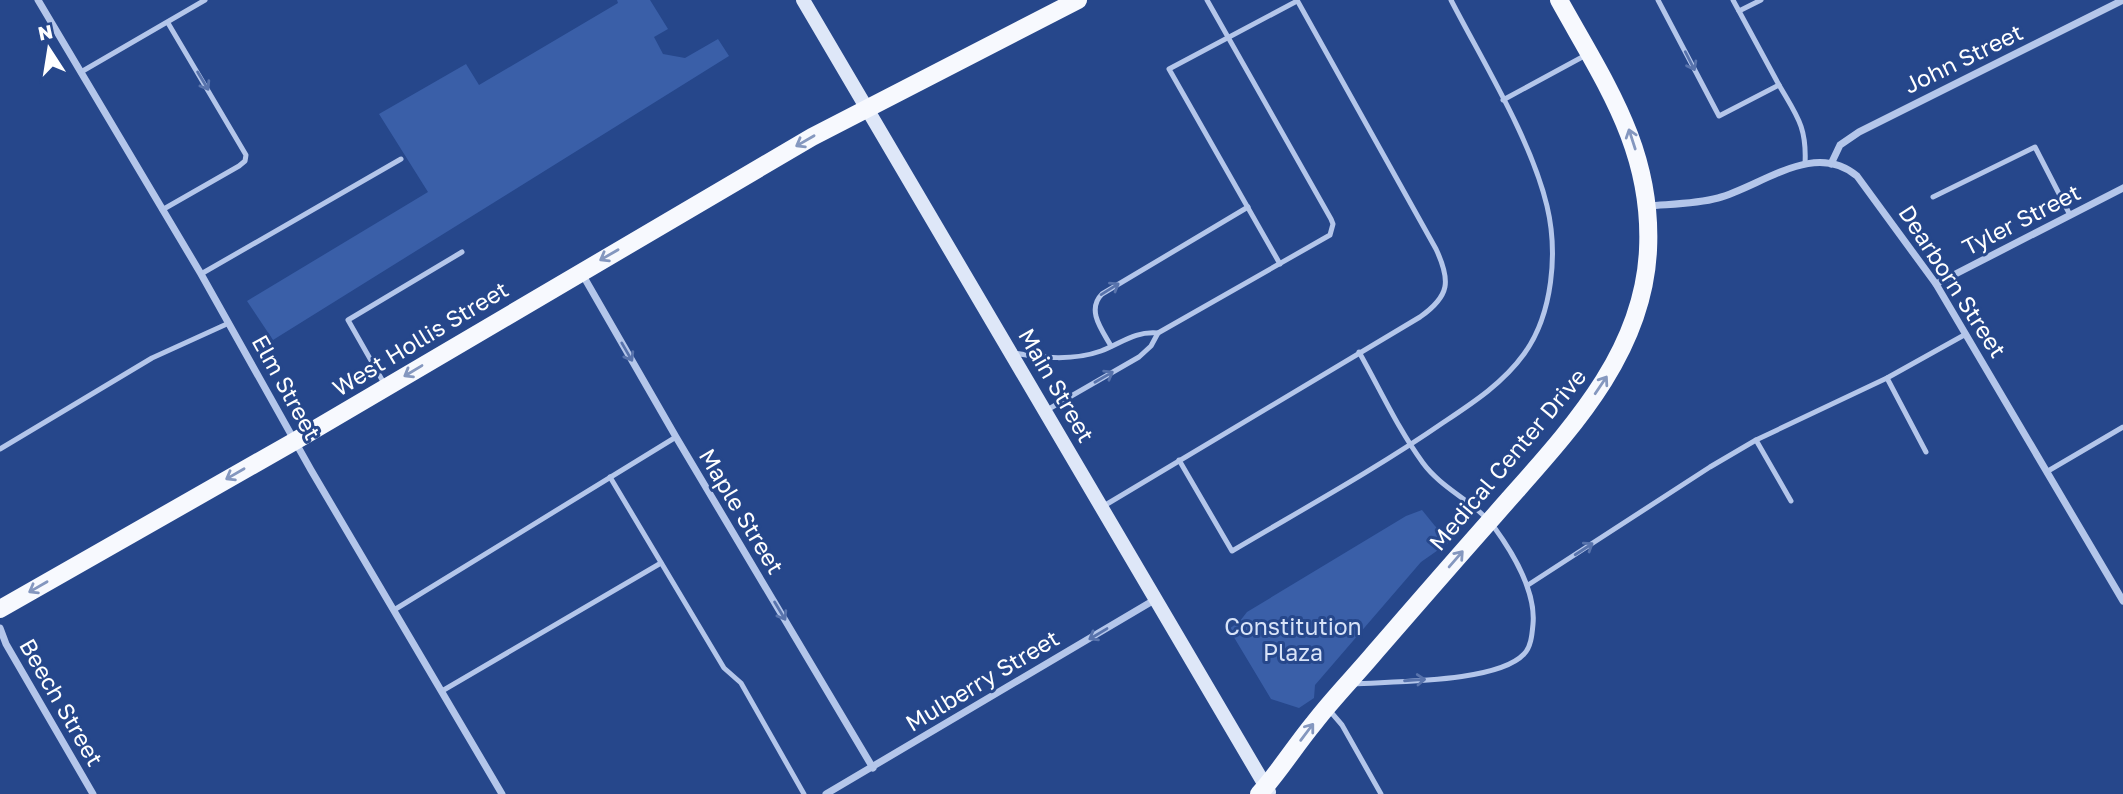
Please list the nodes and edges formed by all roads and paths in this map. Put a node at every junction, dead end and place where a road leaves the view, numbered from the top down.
1 (38, 0) edge
2 (205, 0) edge
3 (803, 0) edge
4 (1078, 0) edge
5 (1207, 0) edge
6 (1297, 0) edge
7 (1451, 0) edge
8 (1559, 0) edge
9 (1658, 0) edge
10 (1733, 0) edge
11 (1761, 0) edge
12 (2123, 0) edge
13 (1739, 11) junction
14 (168, 23) junction
15 (1228, 37) junction
16 (1588, 53) junction
17 (81, 72) junction
18 (1779, 85) junction
19 (1503, 100) junction
20 (866, 108) junction
21 (401, 159) dead end
22 (1831, 163) junction
23 (1805, 164) junction
24 (2123, 189) edge
25 (1933, 197) dead end
26 (1647, 206) junction
27 (1248, 207) junction
28 (162, 209) junction
29 (2070, 215) junction
30 (462, 252) dead end
31 (1280, 264) junction
32 (581, 271) junction
33 (201, 274) junction
34 (1936, 284) junction
35 (229, 323) junction
36 (1158, 333) junction
37 (1966, 334) junction
38 (1111, 346) junction
39 (1011, 352) junction
40 (1359, 352) junction
41 (1887, 378) junction
42 (386, 386) junction
43 (1045, 411) junction
44 (2123, 427) edge
45 (676, 437) junction
46 (1756, 440) junction
47 (295, 441) junction
48 (1411, 445) junction
49 (0, 449) edge
50 (1926, 452) dead end
51 (1179, 460) junction
52 (2048, 471) junction
53 (610, 477) junction
54 (1791, 501) dead end
55 (1102, 507) junction
56 (1489, 521) junction
57 (662, 563) junction
58 (1528, 585) junction
59 (1157, 599) junction
60 (2123, 601) edge
61 (0, 609) edge
62 (394, 610) junction
63 (0, 628) edge
64 (1347, 685) junction
65 (442, 691) junction
66 (1327, 708) junction
67 (873, 768) junction
68 (1265, 791) edge
69 (93, 794) edge
70 (502, 794) edge
71 (804, 794) edge
72 (825, 794) edge
73 (1381, 794) edge

1 - 17 street, Elm Street
2 - 14 lane
3 - 20 main road, Main Street
4 - 20 main road, West Hollis Street
5 - 15 lane
6 - 15 lane
6 - 40 lane
7 - 19 lane
8 - 16 main road, Medical Center Drive
9 -> 18 lane
10 - 13 lane
11 - 13 lane
12 - 22 street, John Street
13 - 18 lane
14 - 17 lane
14 -> 28 lane
15 - 27 lane
15 - 31 lane
16 - 19 lane
26 -> 16 main road, Medical Center Drive
17 - 28 street, Elm Street
18 - 23 lane
19 - 48 lane
20 -> 32 main road, West Hollis Street
20 - 39 main road, Main Street
21 - 33 lane
22 - 23 street
22 - 34 street, Dearborn Street
23 - 26 street
24 - 29 street, Tyler Street
25 - 29 lane
56 -> 26 main road, Medical Center Drive
27 - 31 lane
38 -> 27 lane
28 - 33 street, Elm Street
29 - 34 street, Tyler Street
30 - 42 lane
31 - 36 lane
32 -> 42 main road, West Hollis Street
32 -> 45 street, Maple Street
33 - 35 street, Elm Street
34 - 37 street, Dearborn Street
35 - 47 street, Elm Street
35 - 49 lane
36 - 38 lane
43 -> 36 lane
37 - 41 lane
37 - 52 street, Dearborn Street
38 - 39 lane
39 - 43 main road, Main Street
40 - 48 lane
40 - 51 lane
41 - 46 lane
41 - 50 lane
42 - 47 main road, West Hollis Street
43 - 55 main road, Main Street
44 - 52 lane
45 - 53 lane
45 -> 67 street, Maple Street
46 - 54 lane
58 -> 46 lane
47 -> 61 main road, West Hollis Street
47 - 62 street, Elm Street
48 - 51 lane
48 - 56 lane
51 - 55 lane
52 - 60 street, Dearborn Street
53 - 57 lane
53 - 62 lane
55 - 59 main road, Main Street
56 - 58 lane
64 -> 56 main road, Medical Center Drive
57 - 65 lane
57 - 71 lane
64 -> 58 lane
59 -> 67 street, Mulberry Street
59 - 68 main road, Main Street
62 - 65 street, Elm Street
63 - 69 street, Beech Street
64 - 66 main road, Medical Center Drive
65 - 70 street, Elm Street
68 -> 66 main road, Medical Center Drive
66 - 73 lane
67 - 72 street, Mulberry Street

